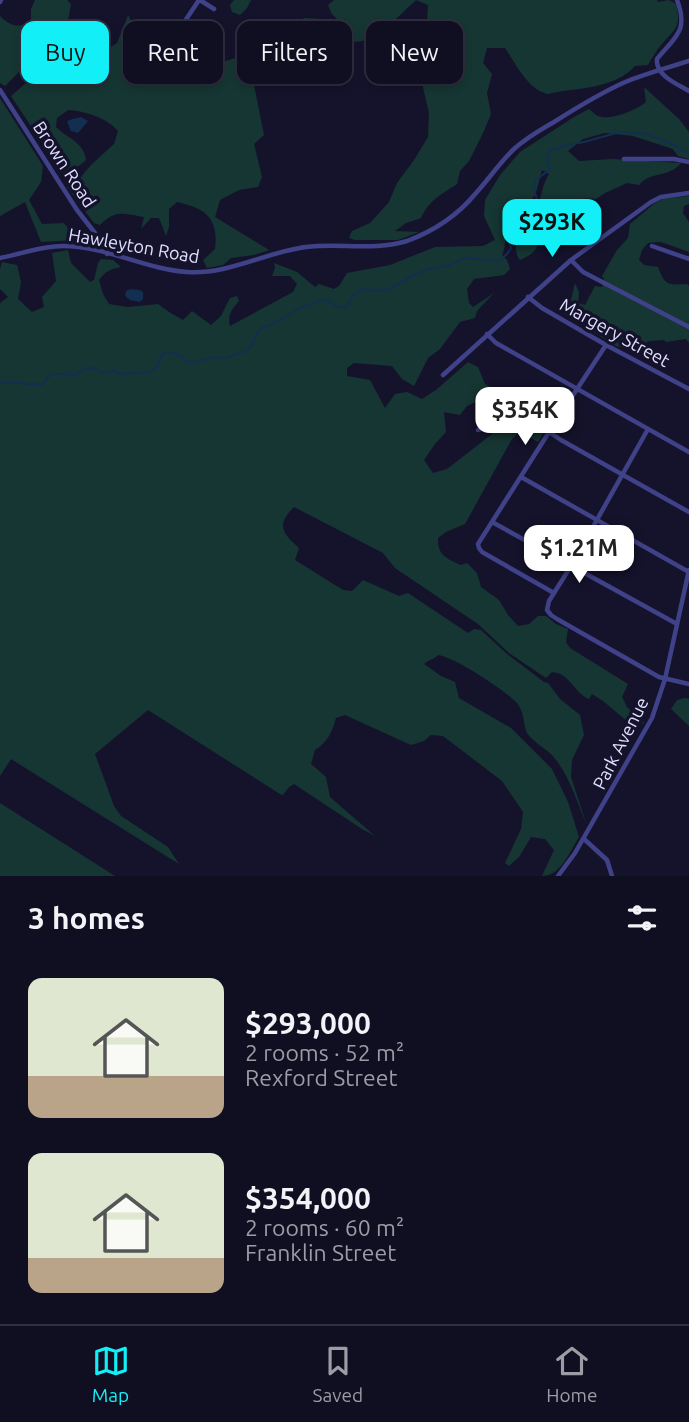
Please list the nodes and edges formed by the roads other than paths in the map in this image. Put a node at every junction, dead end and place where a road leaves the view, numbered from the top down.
1 (200, 0) edge
2 (677, 0) edge
3 (214, 9) dead end
4 (185, 21) edge
5 (689, 61) edge
6 (659, 70) junction
7 (0, 90) edge
8 (689, 91) edge
9 (624, 159) dead end
10 (689, 162) edge
11 (689, 193) edge
12 (652, 246) dead end
13 (107, 254) junction
14 (0, 258) edge
15 (570, 260) junction
16 (689, 260) edge
17 (528, 297) junction
18 (689, 327) edge
19 (487, 334) junction
20 (606, 345) junction
21 (443, 375) dead end
22 (578, 388) junction
23 (689, 389) edge
24 (648, 429) junction
25 (478, 430) dead end
26 (550, 432) junction
27 (689, 452) edge
28 (622, 474) junction
29 (521, 477) junction
30 (689, 512) edge
31 (596, 520) junction
32 (492, 522) junction
33 (571, 566) junction
34 (689, 571) edge
35 (554, 593) junction
36 (677, 624) junction
37 (665, 678) junction
38 (689, 684) edge
39 (584, 839) junction
40 (558, 876) edge
41 (612, 876) edge

1 - 3 street
1 - 4 street
2 - 6 street
5 - 6 street, Hawleyton Road
6 - 8 street
6 - 13 street, Hawleyton Road
7 - 13 street, Brown Road
9 - 10 street
11 - 15 street
12 - 16 street
13 - 14 street, Hawleyton Road
15 - 17 street
15 - 18 street
17 - 19 street
17 - 20 street, Margery Street
19 - 21 street
19 - 22 street
20 - 22 street
20 - 23 street, Margery Street
22 - 24 street
22 - 26 street
24 - 27 street
24 - 28 street
25 - 26 street
26 - 28 street
26 - 29 street
28 - 30 street
28 - 31 street
29 - 31 street
29 - 32 street
31 - 33 street
31 - 34 street
32 - 33 street
32 - 35 street
33 - 35 street
33 - 36 street
34 - 36 street, Park Avenue
35 - 37 street
36 - 37 street, Park Avenue
37 - 38 street
37 - 39 street, Park Avenue
39 - 40 street, Park Avenue
39 - 41 street

